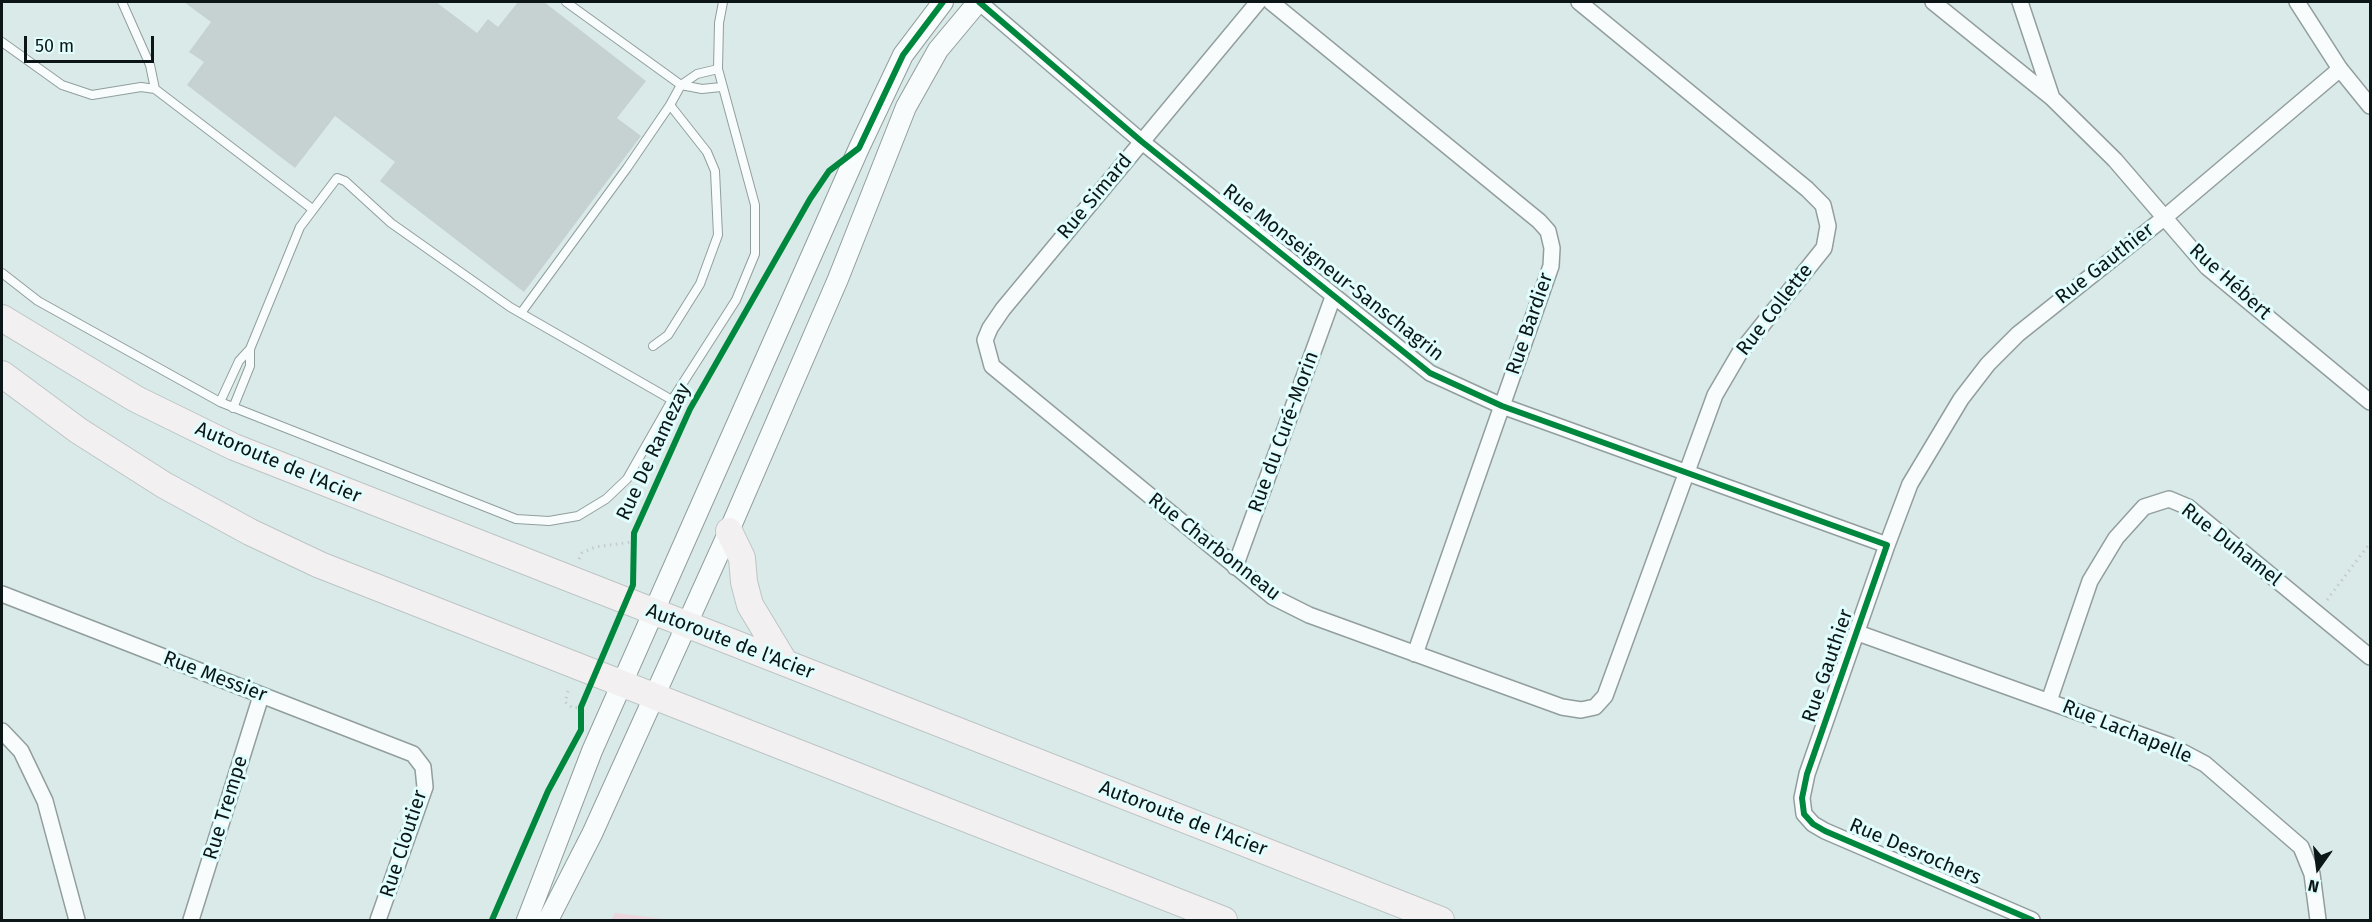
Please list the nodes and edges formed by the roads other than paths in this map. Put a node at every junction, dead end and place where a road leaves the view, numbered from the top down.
1 (122, 2) edge
2 (566, 2) edge
3 (723, 2) edge
4 (943, 2) edge
5 (978, 2) edge
6 (1258, 2) edge
7 (1271, 2) edge
8 (1580, 2) edge
9 (2020, 2) edge
10 (2296, 2) edge
11 (1938, 3) edge
12 (2, 42) edge
13 (718, 69) junction
14 (2340, 69) junction
15 (681, 85) junction
16 (721, 87) junction
17 (155, 89) junction
18 (2052, 98) junction
19 (670, 105) junction
20 (2370, 105) edge
21 (1141, 141) junction
22 (311, 208) junction
23 (2164, 219) junction
24 (2, 273) edge
25 (1333, 297) junction
26 (521, 313) junction
27 (2, 318) edge
28 (985, 340) joint
29 (653, 346) dead end
30 (250, 349) junction
31 (2, 374) edge
32 (672, 400) junction
33 (220, 402) junction
34 (2370, 402) edge
35 (1502, 405) junction
36 (233, 408) junction
37 (1685, 472) junction
38 (729, 531) junction
39 (1887, 545) junction
40 (1235, 567) junction
41 (2, 594) edge
42 (654, 612) junction
43 (686, 625) junction
44 (1858, 633) junction
45 (1415, 654) junction
46 (2370, 657) edge
47 (785, 663) junction
48 (621, 683) junction
49 (261, 696) junction
50 (653, 696) junction
51 (2049, 701) junction
52 (1595, 707) joint
53 (2, 731) edge
54 (423, 767) joint
55 (1802, 798) joint
56 (77, 921) edge
57 (191, 921) edge
58 (378, 921) edge
59 (527, 921) edge
60 (548, 921) edge
61 (1224, 921) edge
62 (1441, 921) edge
63 (2032, 921) edge
64 (2318, 921) edge

1 - 17 lane
2 - 15 lane
3 - 13 lane
4 - 42 street
5 - 21 street, Rue Monseigneur-Sanschagrin
5 - 38 street
6 - 21 street, Rue Simard
7 - 35 street, Rue Bardier
8 - 37 street, Rue Collette
9 - 18 street, Rue Hébert
10 - 14 street
11 - 18 street, Rue Hébert
12 - 17 lane
13 - 15 lane
13 - 16 lane
14 - 20 street
14 - 23 street, Rue Gauthier
15 - 16 lane
15 - 19 lane
16 - 32 lane
17 - 22 lane
18 - 23 street, Rue Hébert
19 - 26 lane
19 - 29 lane
21 - 25 street, Rue Monseigneur-Sanschagrin
21 - 28 street, Rue Simard
22 - 26 lane
22 - 30 lane
23 - 34 street, Rue Hébert
23 - 39 street, Rue Gauthier
24 - 33 lane
25 - 35 street, Rue Monseigneur-Sanschagrin
25 - 40 street, Rue du Curé-Morin
26 - 32 lane
27 - 42 highway, Autoroute de l'Acier
28 - 40 street, Rue Charbonneau
30 - 33 lane
30 - 36 lane
31 - 48 highway
32 - 36 lane
33 - 36 lane
35 - 37 street, Rue Monseigneur-Sanschagrin
35 - 45 street, Rue Bardier
37 - 39 street, Rue Monseigneur-Sanschagrin
37 - 52 street, Rue Collette
38 - 43 street
38 - 47 highway
39 - 44 street, Rue Gauthier
40 - 45 street, Rue Charbonneau
41 - 49 street, Rue Messier
42 - 43 highway, Autoroute de l'Acier
42 - 48 street
43 - 47 highway, Autoroute de l'Acier
43 - 50 street
44 - 51 street, Rue Lachapelle
44 - 55 street, Rue Gauthier
45 - 52 street, Rue Charbonneau
46 - 51 street, Rue Duhamel
47 - 62 highway, Autoroute de l'Acier
48 - 50 highway
48 - 59 street
49 - 54 street, Rue Messier
49 - 57 street, Rue Trempe
50 - 60 street
50 - 61 highway
51 - 64 street, Rue Lachapelle
53 - 56 street
54 - 58 street, Rue Cloutier
55 - 63 street, Rue Desrochers

